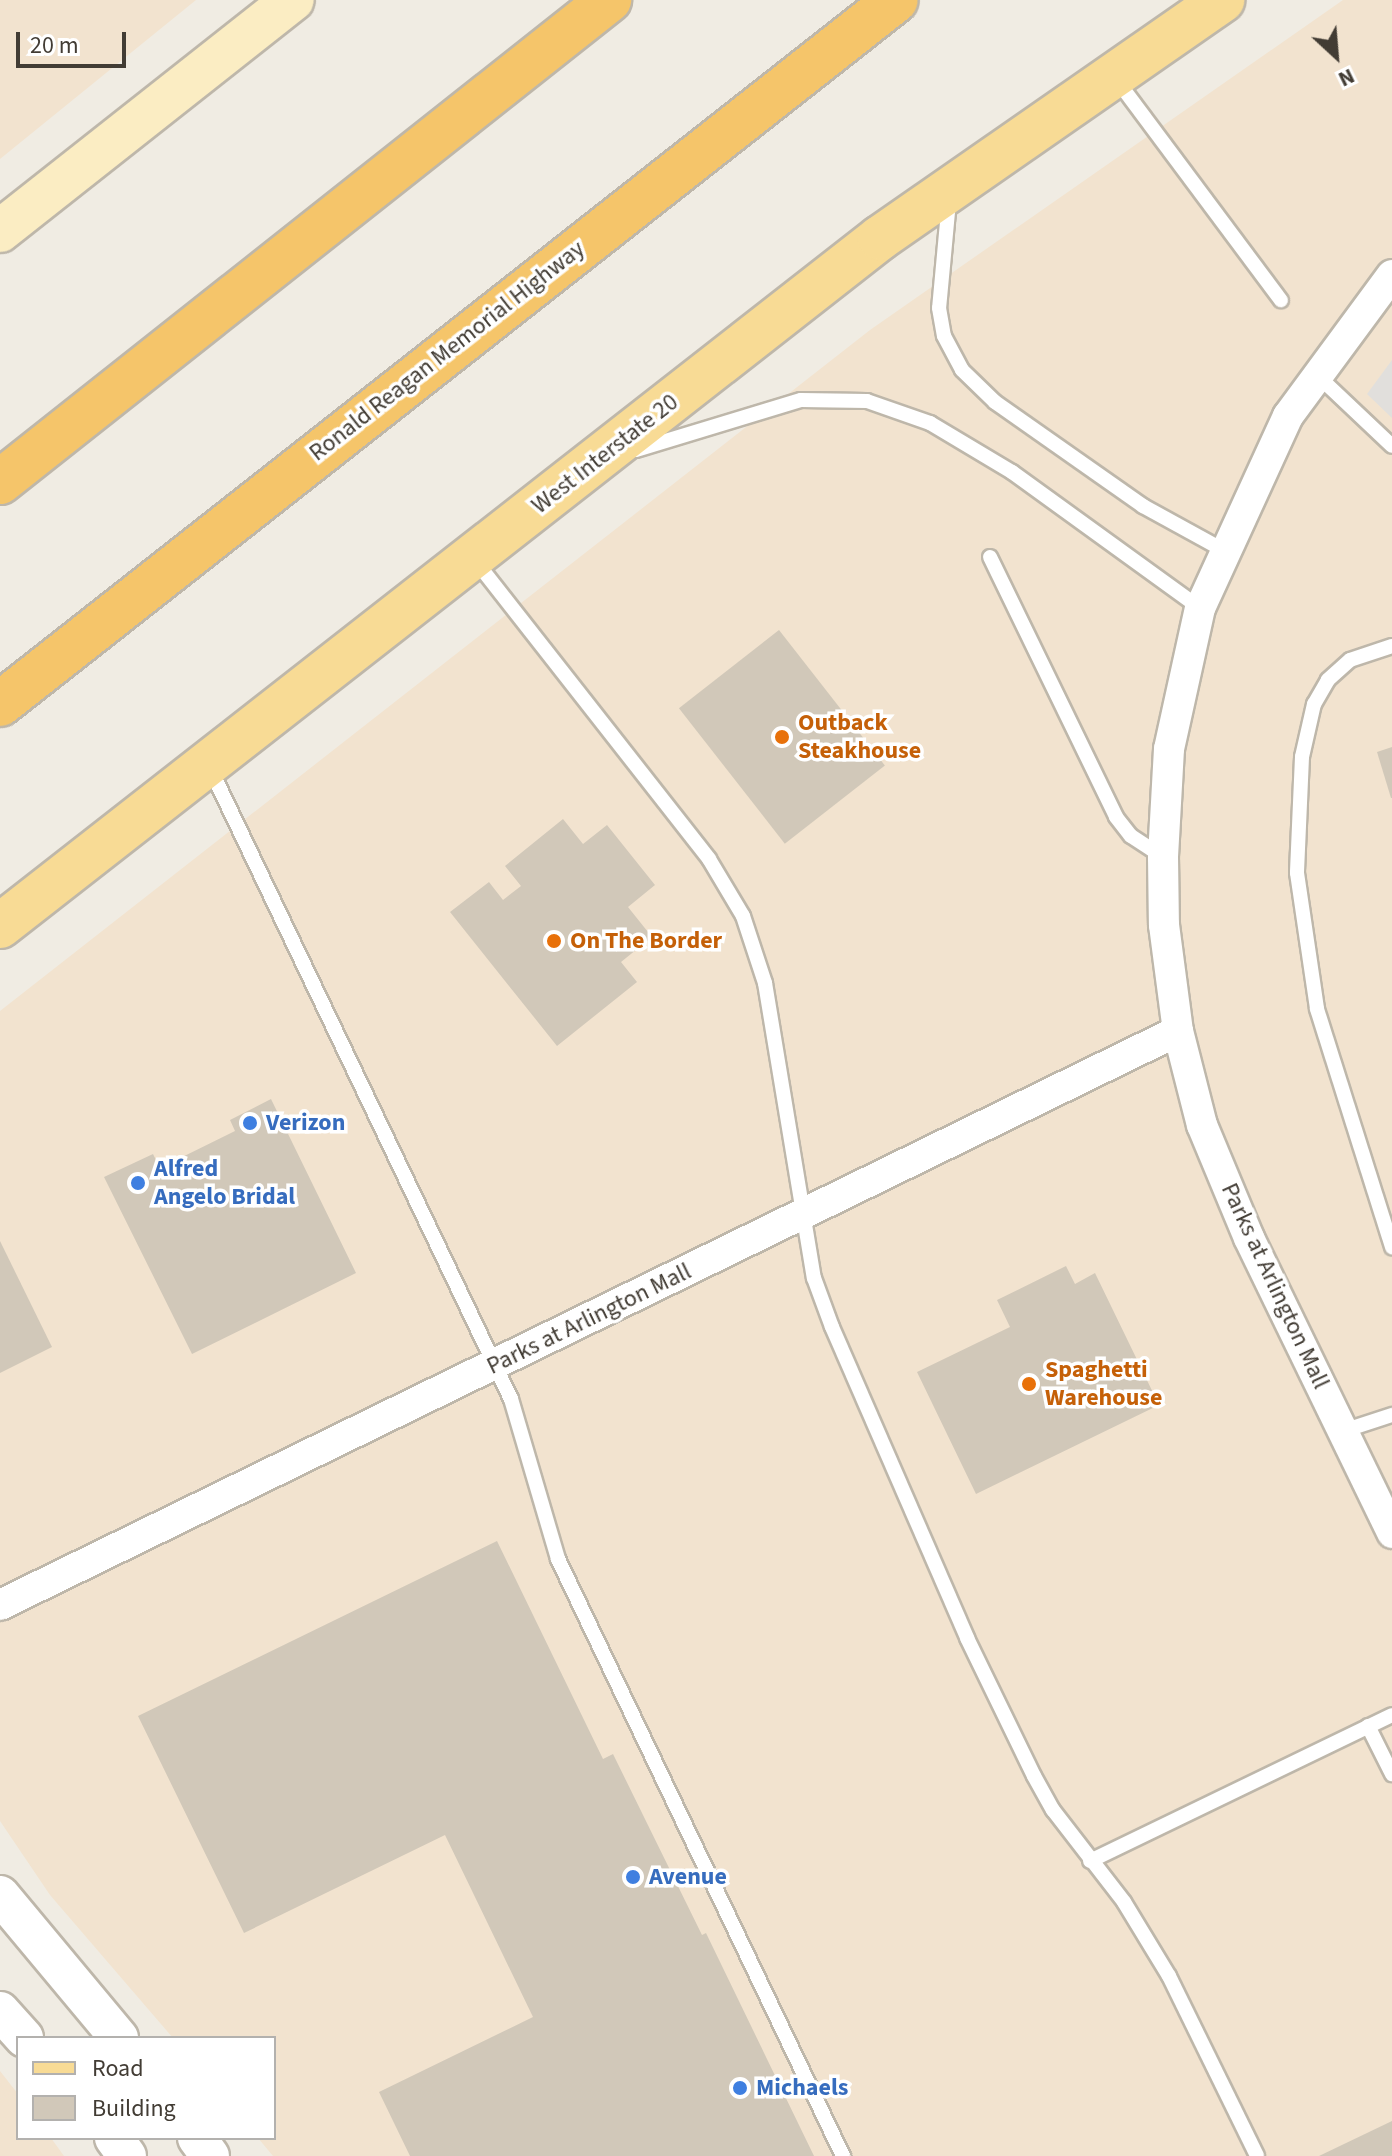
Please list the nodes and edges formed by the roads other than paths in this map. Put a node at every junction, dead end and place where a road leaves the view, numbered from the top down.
1 (293, 0) edge
2 (609, 0) edge
3 (896, 0) edge
4 (1222, 0) edge
5 (1113, 75) junction
6 (951, 185) junction
7 (0, 231) edge
8 (1392, 275) edge
9 (1281, 300) dead end
10 (1316, 374) junction
11 (1392, 446) edge
12 (590, 466) junction
13 (0, 482) edge
14 (1223, 550) junction
15 (473, 557) junction
16 (990, 557) dead end
17 (1200, 608) junction
18 (1392, 646) edge
19 (0, 704) edge
20 (208, 763) junction
21 (1163, 857) junction
22 (0, 926) edge
23 (1178, 1031) junction
24 (804, 1216) junction
25 (1392, 1247) edge
26 (494, 1364) junction
27 (1392, 1415) edge
28 (1343, 1431) junction
29 (1392, 1533) edge
30 (0, 1605) edge
31 (1392, 1715) edge
32 (1368, 1726) junction
33 (1392, 1774) edge
34 (1090, 1861) junction
35 (0, 1895) edge
36 (0, 2011) edge
37 (22, 2036) edge
38 (117, 2036) edge
39 (843, 2156) edge
40 (1257, 2156) edge

1 - 7 main road
2 - 13 highway
3 - 19 highway, Ronald Reagan Memorial Highway
4 - 5 main road, West Interstate 20
5 - 6 main road, West Interstate 20
5 - 9 lane
6 - 12 main road, West Interstate 20
6 - 14 lane
8 - 10 street, Parks at Arlington Mall
10 - 11 lane
10 - 14 street, Parks at Arlington Mall
12 - 15 main road, West Interstate 20
12 - 17 lane
14 - 17 street, Parks at Arlington Mall
15 - 20 main road, West Interstate 20
15 - 24 lane
16 - 21 lane
17 - 21 street, Parks at Arlington Mall
18 - 25 lane
20 - 22 main road, West Interstate 20
20 - 26 lane
21 - 23 street, Parks at Arlington Mall
23 - 24 street, Parks at Arlington Mall
23 - 28 street, Parks at Arlington Mall
24 - 26 street, Parks at Arlington Mall
24 - 34 lane
26 - 30 street, Parks at Arlington Mall
26 - 39 lane
27 - 28 lane
28 - 29 street, Parks at Arlington Mall
31 - 32 lane
32 - 33 lane
32 - 34 lane
34 - 40 lane
35 - 38 street
36 - 37 street

